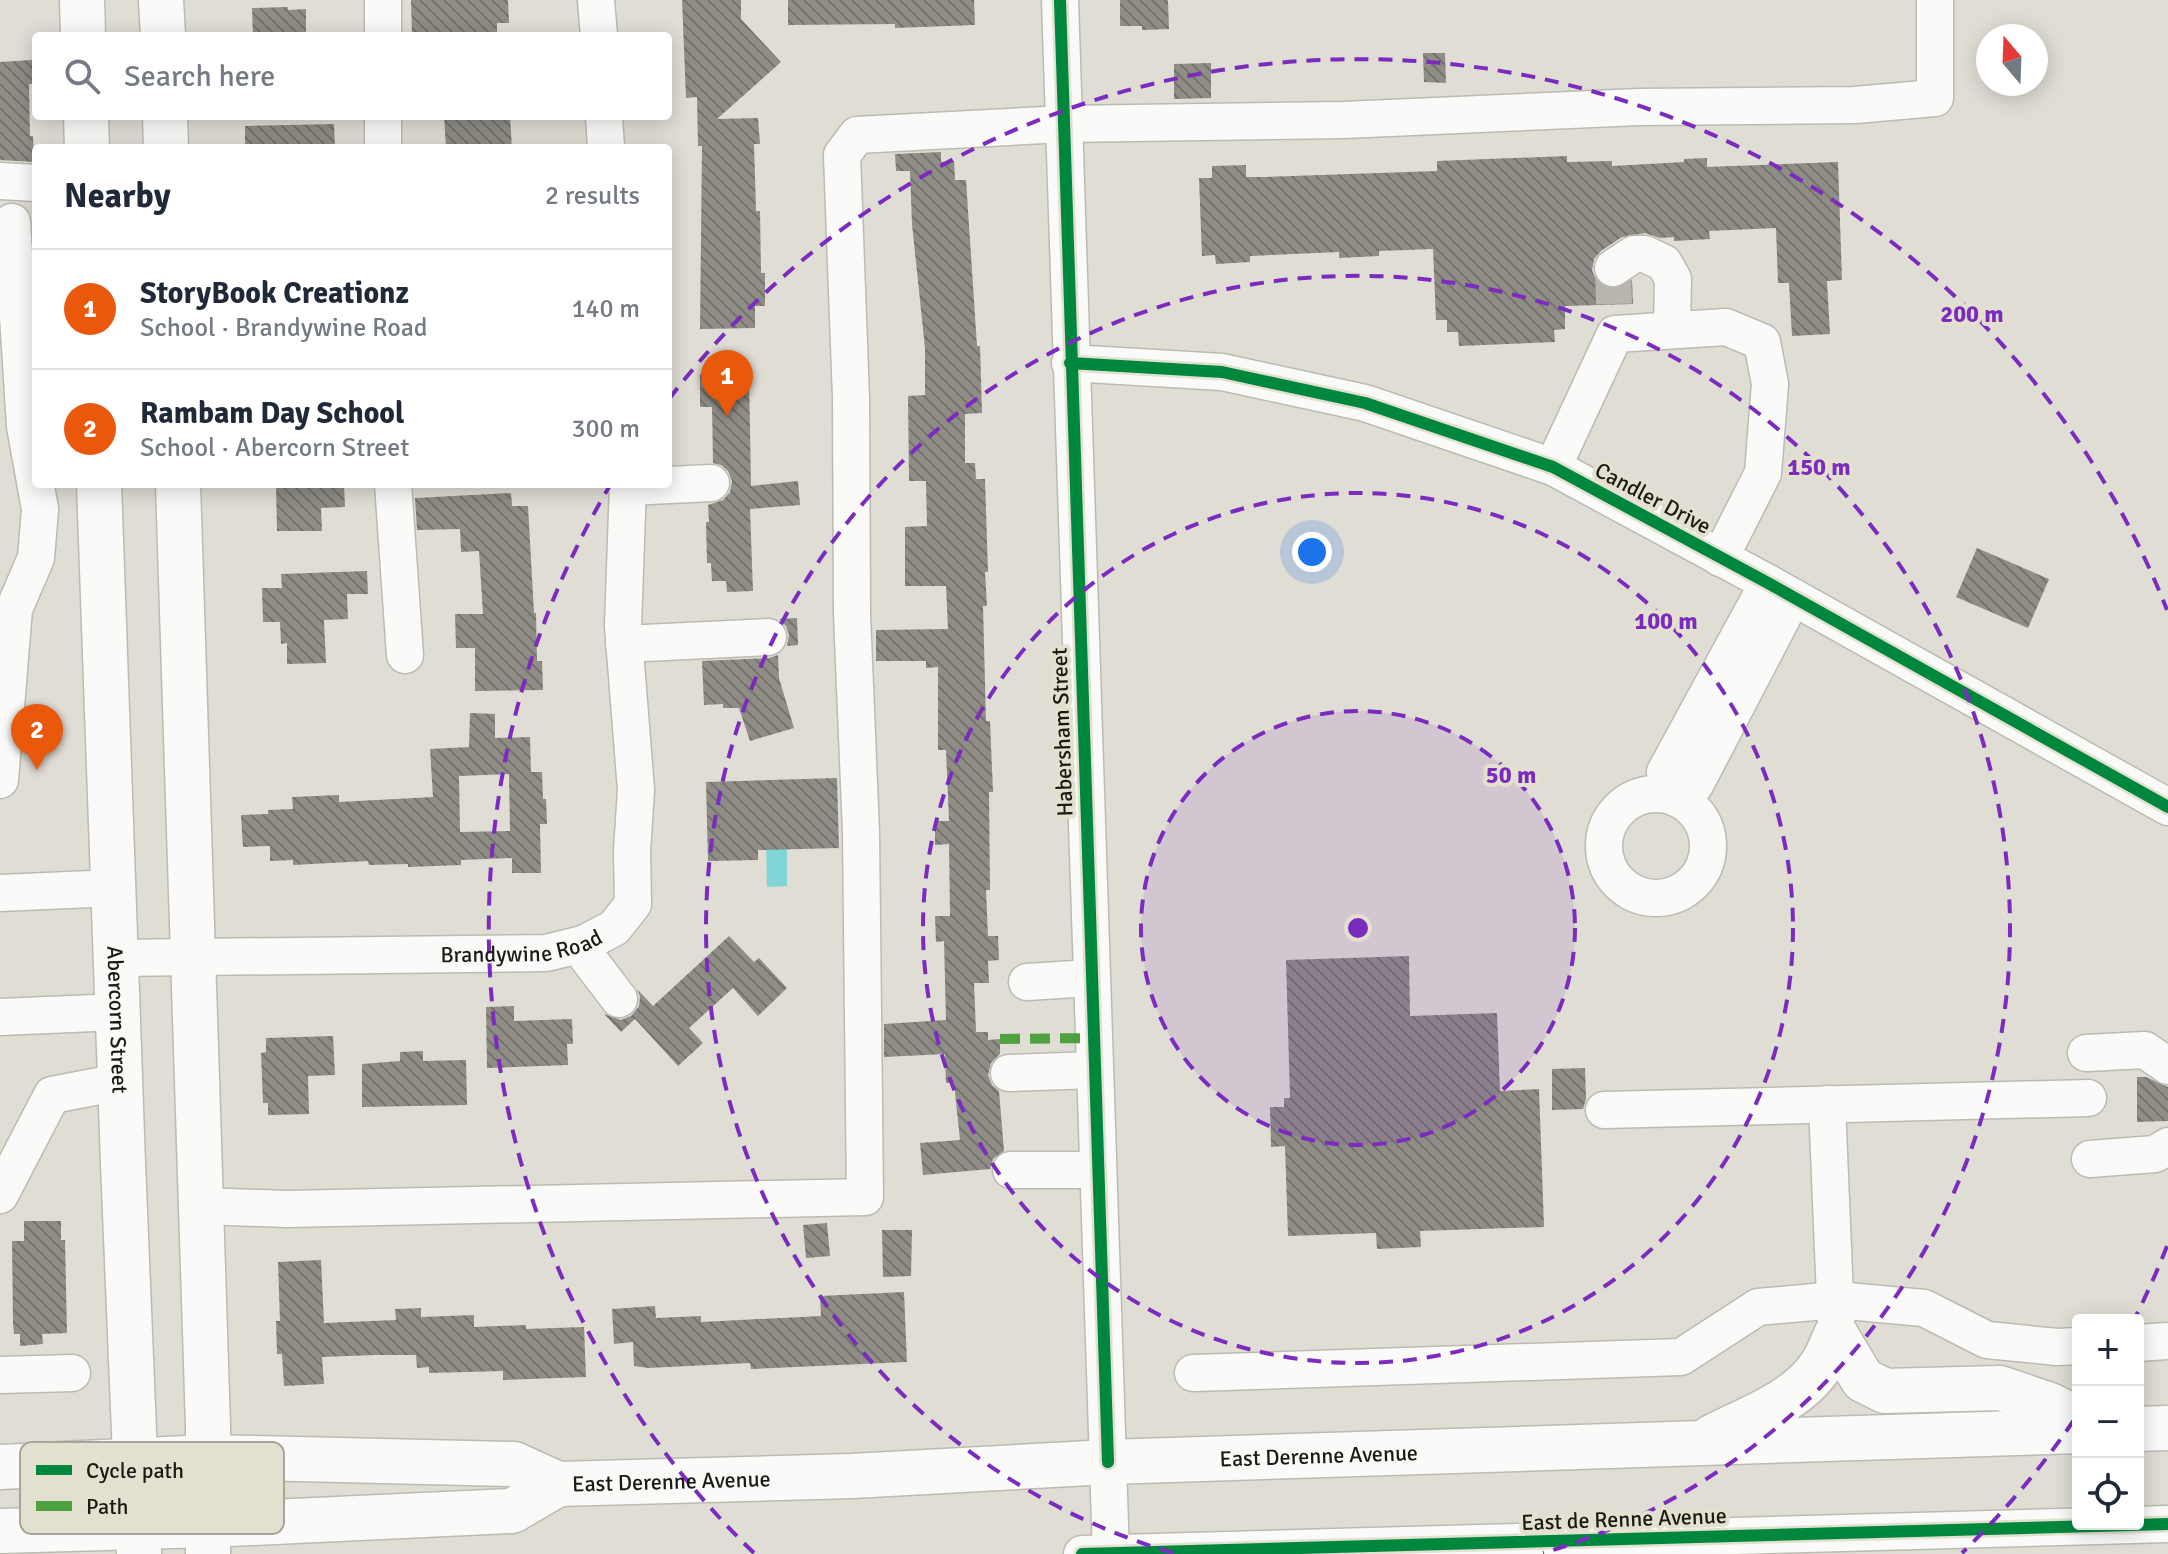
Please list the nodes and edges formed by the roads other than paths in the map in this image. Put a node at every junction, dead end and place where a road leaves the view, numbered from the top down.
1 (82, 0) edge
2 (161, 0) edge
3 (383, 0) edge
4 (596, 0) edge
5 (1060, 0) edge
6 (1935, 0) edge
7 (83, 32) edge
8 (163, 32) edge
9 (383, 32) edge
10 (599, 32) edge
11 (86, 120) edge
12 (165, 120) edge
13 (383, 120) edge
14 (604, 120) edge
15 (1063, 124) junction
16 (87, 144) edge
17 (166, 144) edge
18 (383, 144) edge
19 (606, 144) edge
20 (0, 181) edge
21 (32, 183) edge
22 (16, 220) edge
23 (1613, 268) dead end
24 (1672, 330) junction
25 (1070, 363) junction
26 (32, 465) edge
27 (1553, 467) junction
28 (711, 483) dead end
29 (672, 484) edge
30 (36, 488) edge
31 (99, 488) edge
32 (178, 488) edge
33 (393, 488) edge
34 (628, 488) edge
35 (1720, 558) junction
36 (1780, 590) junction
37 (768, 637) dead end
38 (624, 644) junction
39 (405, 655) dead end
40 (0, 780) edge
41 (1676, 798) dead end
42 (2168, 807) edge
43 (114, 888) junction
44 (0, 893) edge
45 (583, 944) junction
46 (194, 957) junction
47 (116, 958) junction
48 (1091, 978) junction
49 (1027, 982) dead end
50 (619, 999) dead end
51 (118, 1012) junction
52 (0, 1017) edge
53 (2086, 1053) dead end
54 (2168, 1066) edge
55 (1094, 1070) junction
56 (1009, 1073) dead end
57 (120, 1082) junction
58 (2088, 1098) dead end
59 (1827, 1104) junction
60 (1604, 1110) dead end
61 (2168, 1146) edge
62 (2090, 1159) dead end
63 (1011, 1170) dead end
64 (1097, 1170) junction
65 (0, 1195) edge
66 (201, 1206) junction
67 (1836, 1318) junction
68 (2168, 1341) edge
69 (2144, 1343) edge
70 (2072, 1346) edge
71 (72, 1373) dead end
72 (1193, 1373) dead end
73 (0, 1375) edge
74 (2072, 1417) edge
75 (2168, 1428) edge
76 (2144, 1429) edge
77 (2072, 1431) edge
78 (134, 1442) edge
79 (208, 1442) edge
80 (1703, 1442) junction
81 (284, 1459) edge
82 (1108, 1462) junction
83 (20, 1466) edge
84 (0, 1467) edge
85 (558, 1484) junction
86 (2168, 1524) edge
87 (0, 1531) edge
88 (20, 1532) edge
89 (284, 1533) edge
90 (46, 1534) edge
91 (271, 1534) edge
92 (139, 1540) edge
93 (208, 1540) edge
94 (1101, 1553) edge

1 - 7 main road
2 - 8 main road
3 - 9 street
4 - 10 street
5 - 15 street, Habersham Street
6 - 15 street
11 - 16 main road
12 - 17 main road
13 - 18 street
14 - 19 street
15 - 25 street, Habersham Street
15 - 66 street
20 - 21 street
22 - 26 street
23 - 24 street
24 - 27 street
24 - 35 street
25 - 27 street, Candler Drive
25 - 48 street, Habersham Street
27 - 35 street, Candler Drive
28 - 29 street
30 - 40 street
31 - 43 main road, Abercorn Street
32 - 46 main road
33 - 39 street
34 - 38 street, Brandywine Road
35 - 36 street, Candler Drive
36 - 41 street
36 - 42 street, Candler Drive
37 - 38 street
38 - 45 street, Brandywine Road
43 - 44 street
43 - 47 main road, Abercorn Street
45 - 46 street, Brandywine Road
45 - 50 street
46 - 47 street, Brandywine Road
46 - 66 main road
47 - 51 main road, Abercorn Street
48 - 49 street
48 - 55 street, Habersham Street
51 - 52 street
51 - 57 main road, Abercorn Street
53 - 54 street
55 - 56 street
55 - 64 street, Habersham Street
57 - 65 street
57 - 78 main road, Abercorn Street
58 - 59 street
59 - 60 street
59 - 67 street
61 - 62 street
63 - 64 street
64 - 82 street, Habersham Street
66 - 79 main road
67 - 70 street
67 - 72 street
67 - 74 main road
67 - 80 main road
68 - 69 street
71 - 73 street
75 - 76 main road
77 - 80 main road, East Derenne Avenue
80 - 82 main road, East Derenne Avenue
81 - 85 main road, East Derenne Avenue
82 - 85 main road, East Derenne Avenue
82 - 94 street, Habersham Street
83 - 84 main road, East Derenne Avenue
85 - 89 main road, East Derenne Avenue
86 - 94 street, East de Renne Avenue
87 - 88 main road, East Derenne Avenue
90 - 92 main road, East Derenne Avenue
91 - 93 main road, East Derenne Avenue
92 - 93 main road, East Derenne Avenue

